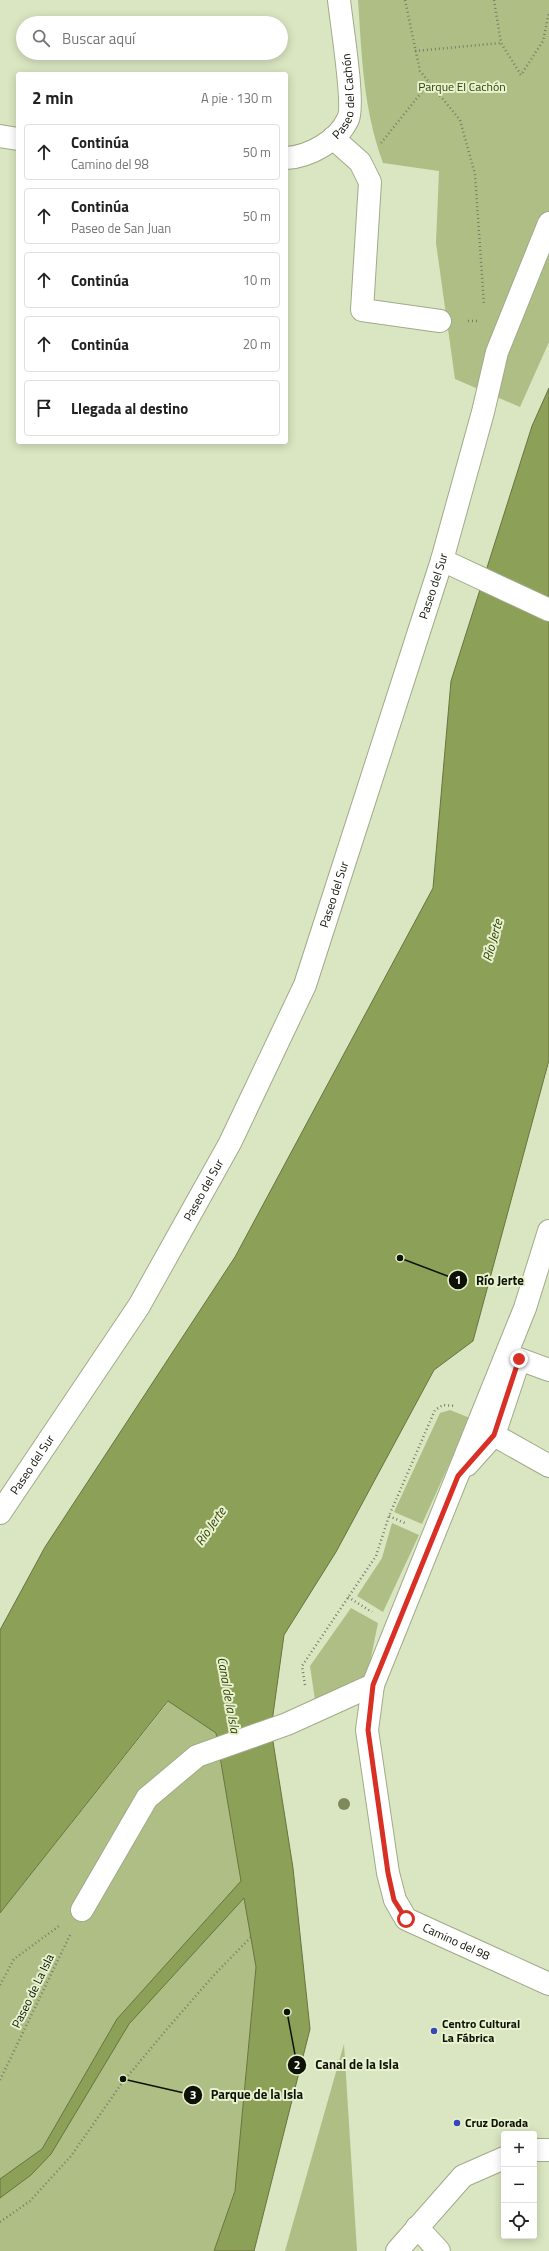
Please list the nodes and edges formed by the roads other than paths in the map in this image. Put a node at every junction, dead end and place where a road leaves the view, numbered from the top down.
1 (339, 0) edge
2 (0, 136) edge
3 (333, 138) junction
4 (16, 139) edge
5 (288, 158) edge
6 (549, 223) edge
7 (440, 321) dead end
8 (442, 560) junction
9 (549, 610) edge
10 (549, 1231) edge
11 (549, 1263) edge
12 (519, 1359) junction
13 (549, 1370) edge
14 (494, 1435) junction
15 (549, 1466) edge
16 (458, 1476) junction
17 (0, 1513) edge
18 (373, 1685) junction
19 (82, 1910) road end
20 (549, 1984) edge
21 (537, 2150) edge
22 (549, 2150) edge
23 (501, 2159) edge
24 (417, 2227) junction
25 (397, 2251) edge
26 (439, 2251) edge

1 - 3 street, Paseo del Cachón
2 - 4 street
3 - 5 street, Paseo del Cachón
3 - 7 street
6 - 8 street, Paseo del Sur
8 - 9 street
8 - 17 street, Paseo del Sur
10 - 16 street, Camino del 98
11 - 12 street
12 - 13 street
12 - 14 street
14 - 15 street
14 - 16 street
16 - 18 street, Camino del 98
18 - 19 street
18 - 20 street, Camino del 98
21 - 22 street
23 - 24 street
24 - 25 street
24 - 26 street

